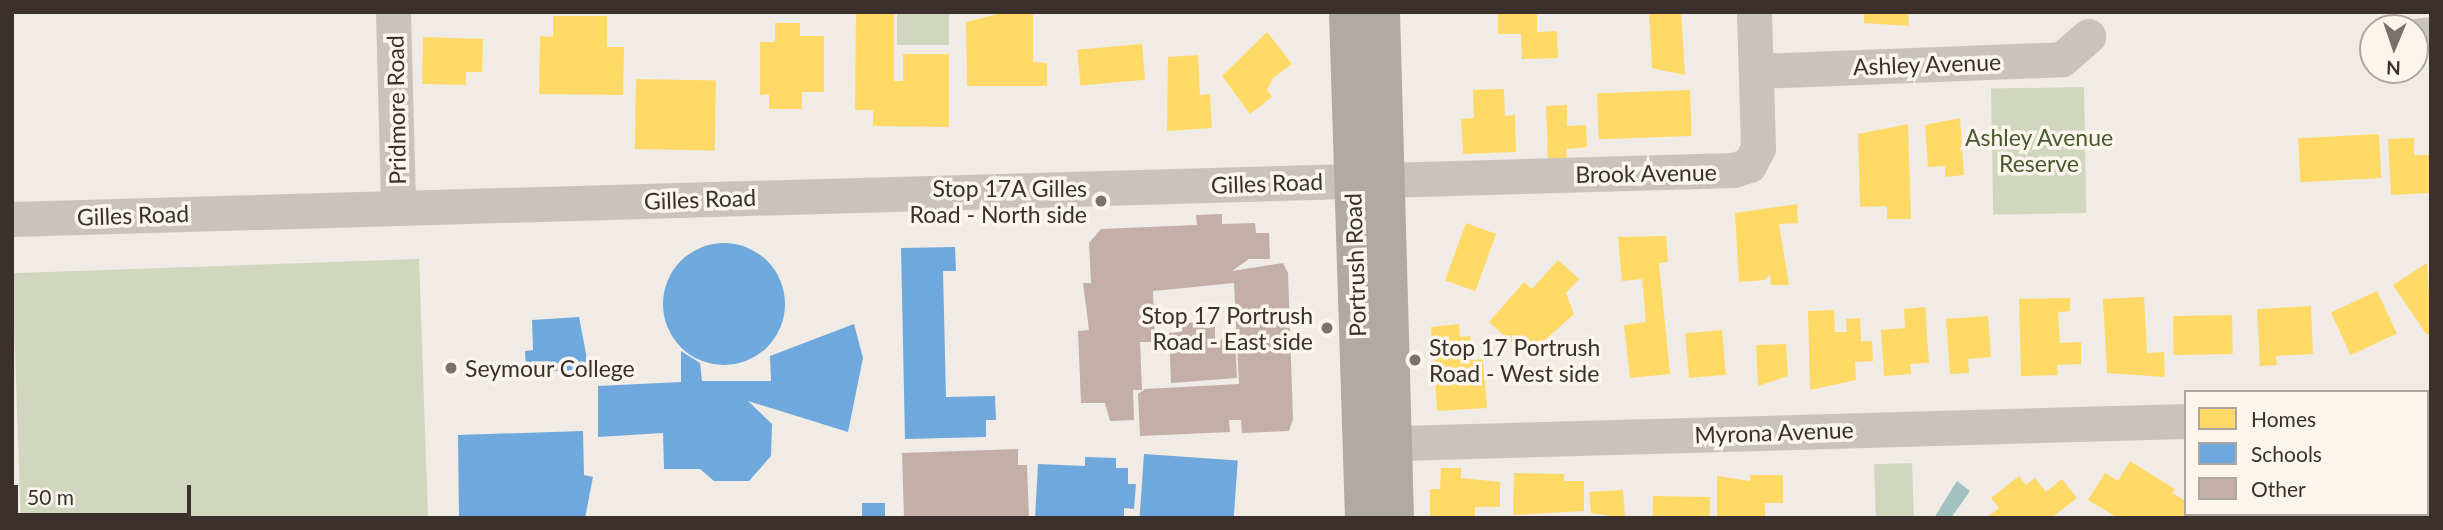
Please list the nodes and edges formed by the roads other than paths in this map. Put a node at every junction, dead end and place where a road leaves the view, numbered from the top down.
1 (393, 12) edge
2 (1348, 12) edge
3 (1381, 12) edge
4 (1754, 12) edge
5 (2088, 36) dead end
6 (1756, 71) junction
7 (1370, 180) junction
8 (398, 208) junction
9 (12, 219) edge
10 (2184, 421) edge
11 (1377, 443) junction
12 (1364, 518) edge
13 (1395, 518) edge

1 - 8 street, Pridmore Road
2 - 7 highway, Portrush Road
3 - 7 highway, Portrush Road
4 - 6 street, Brook Avenue
5 - 6 street, Ashley Avenue
6 - 7 street, Brook Avenue
7 - 8 street, Gilles Road
7 - 11 highway, Portrush Road
8 - 9 street, Gilles Road
10 - 11 street, Myrona Avenue
11 - 12 highway, Portrush Road
11 - 13 highway, Portrush Road

